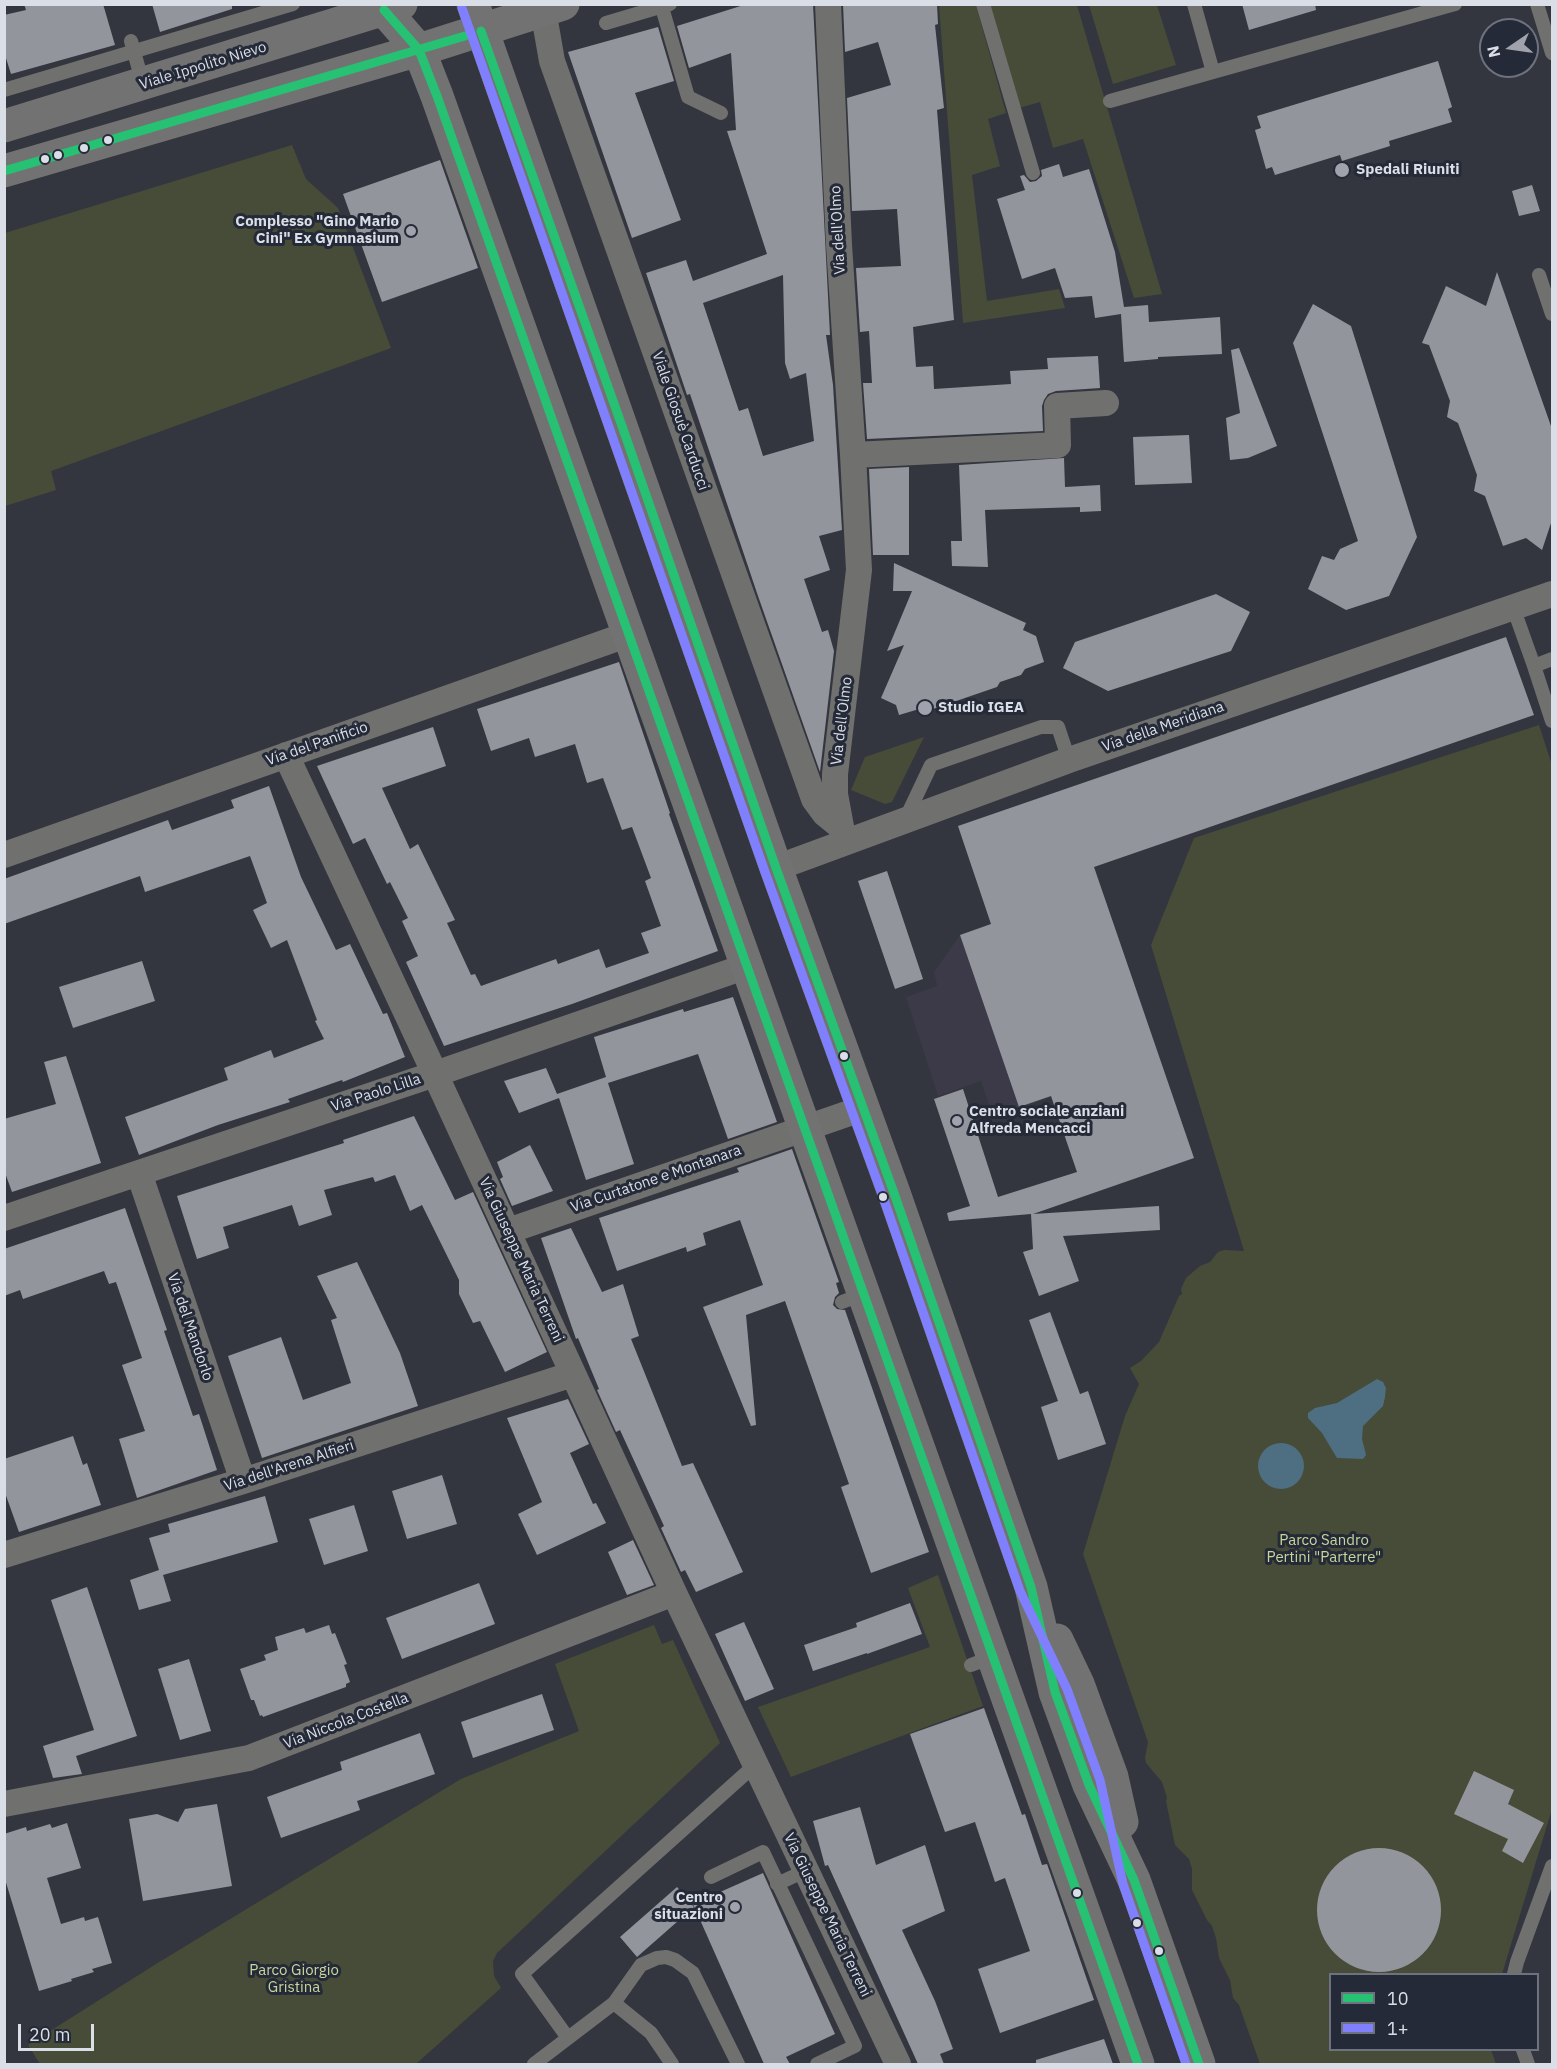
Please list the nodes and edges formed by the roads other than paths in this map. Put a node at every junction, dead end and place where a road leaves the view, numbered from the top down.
1 (293, 4) edge
2 (828, 4) edge
3 (983, 4) edge
4 (1194, 4) edge
5 (1455, 4) edge
6 (1537, 4) edge
7 (664, 5) edge
8 (389, 6) edge
9 (549, 7) edge
10 (477, 18) edge
11 (606, 23) dead end
12 (132, 47) junction
13 (419, 50) junction
14 (1552, 53) edge
15 (1213, 72) junction
16 (143, 84) junction
17 (4, 90) edge
18 (1110, 101) dead end
19 (721, 113) dead end
20 (4, 126) edge
21 (4, 171) edge
22 (1033, 172) dead end
23 (1539, 275) dead end
24 (1552, 314) edge
25 (1106, 403) dead end
26 (854, 455) junction
27 (1552, 594) edge
28 (1516, 615) junction
29 (629, 634) junction
30 (1552, 659) edge
31 (1534, 666) junction
32 (1552, 721) edge
33 (285, 755) junction
34 (1069, 760) junction
35 (905, 820) junction
36 (842, 835) junction
37 (4, 855) edge
38 (776, 868) junction
39 (747, 966) junction
40 (435, 1074) junction
41 (864, 1108) junction
42 (804, 1128) junction
43 (139, 1173) junction
44 (4, 1218) edge
45 (508, 1231) junction
46 (573, 1374) junction
47 (243, 1481) junction
48 (4, 1555) edge
49 (674, 1593) junction
50 (755, 1765) junction
51 (4, 1804) edge
52 (1552, 1866) edge
53 (805, 1871) junction
54 (711, 1877) dead end
55 (777, 1884) junction
56 (1514, 1973) edge
57 (614, 2003) junction
58 (568, 2038) junction
59 (534, 2064) edge
60 (672, 2064) edge
61 (738, 2064) edge
62 (817, 2064) edge
63 (898, 2064) edge
64 (1138, 2064) edge
65 (1199, 2064) edge

1 - 12 lane
2 - 26 street, Via dell'Olmo
3 - 22 lane
4 - 15 lane
5 - 15 lane
6 - 14 lane
7 - 11 lane
7 - 19 lane
8 - 13 main road
8 - 16 main road, Viale Ippolito Nievo
9 - 10 main road
9 - 36 street, Viale Giosuè Carducci
10 - 13 main road
10 - 38 main road
12 - 16 lane
12 - 17 lane
13 - 21 main road
13 - 29 main road
15 - 18 lane
16 - 20 main road, Viale Ippolito Nievo
23 - 24 lane
25 - 26 street
26 - 36 street, Via dell'Olmo
27 - 28 street, Via della Meridiana
28 - 31 lane
28 - 34 street, Via della Meridiana
29 - 33 street, Via del Panificio
29 - 39 main road
30 - 31 lane
31 - 32 lane
33 - 37 street, Via del Panificio
33 - 40 street, Via Giuseppe Maria Terreni
34 - 35 street, Via della Meridiana
34 - 35 lane
35 - 36 street, Via della Meridiana
36 - 38 street, Via della Meridiana
38 - 41 main road
39 - 40 street, Via Paolo Lilla
39 - 42 main road
40 - 43 street, Via Paolo Lilla
40 - 45 street, Via Giuseppe Maria Terreni
41 - 42 street
41 - 65 main road
42 - 45 street, Via Curtatone e Montanara
42 - 64 main road
43 - 44 street, Via Paolo Lilla
43 - 47 street, Via del Mandorlo
45 - 46 street, Via Giuseppe Maria Terreni
46 - 47 street, Via dell'Arena Alfieri
46 - 49 street, Via Giuseppe Maria Terreni
47 - 48 street, Via dell'Arena Alfieri
49 - 50 street, Via Giuseppe Maria Terreni
49 - 51 street, Via Niccola Costella
50 - 53 street, Via Giuseppe Maria Terreni
50 - 58 lane
52 - 56 lane
53 - 55 lane
53 - 63 street, Via Giuseppe Maria Terreni
54 - 55 lane
55 - 62 lane
57 - 58 lane
57 - 60 lane
57 - 61 lane
58 - 59 lane

